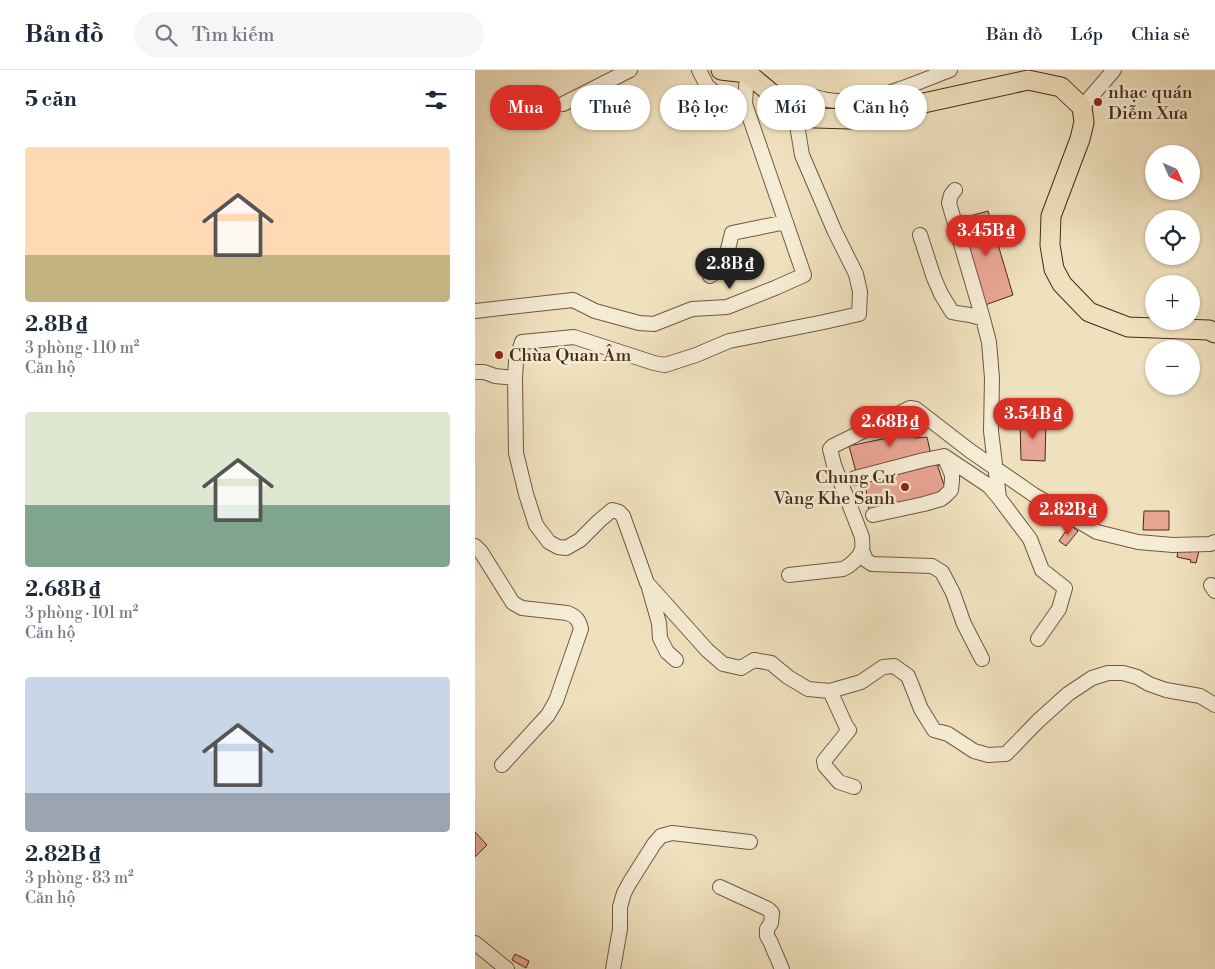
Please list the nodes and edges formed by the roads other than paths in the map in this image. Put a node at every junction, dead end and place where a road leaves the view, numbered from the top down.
1 (630, 70) edge
2 (699, 70) edge
3 (721, 70) edge
4 (950, 70) edge
5 (1114, 70) edge
6 (747, 73) junction
7 (706, 85) edge
8 (761, 85) edge
9 (825, 100) edge
10 (563, 104) dead end
11 (1082, 107) junction
12 (825, 118) edge
13 (798, 130) edge
14 (955, 190) dead end
15 (786, 222) junction
16 (920, 234) dead end
17 (710, 276) dead end
18 (475, 311) edge
19 (983, 319) junction
20 (1215, 333) edge
21 (475, 372) edge
22 (515, 378) junction
23 (944, 456) junction
24 (996, 470) junction
25 (855, 478) dead end
26 (999, 498) junction
27 (873, 516) dead end
28 (1215, 542) edge
29 (475, 546) edge
30 (862, 550) junction
31 (789, 575) dead end
32 (647, 584) junction
33 (1038, 639) dead end
34 (981, 659) dead end
35 (676, 660) dead end
36 (830, 690) junction
37 (1215, 705) edge
38 (503, 765) dead end
39 (854, 787) dead end
40 (750, 842) dead end
41 (720, 887) dead end
42 (475, 942) edge
43 (507, 969) edge
44 (613, 969) edge
45 (782, 969) edge

1 - 10 street
2 - 7 street
3 - 6 highway
4 - 9 street
5 - 11 street
6 - 8 highway
6 - 15 street
11 - 12 highway
11 - 20 highway
13 - 22 street
14 - 19 street
15 - 17 street
15 - 18 street
16 - 19 street
19 - 24 street
21 - 22 street
22 - 32 street
23 - 25 street
23 - 26 street
23 - 27 street
24 - 26 street
24 - 28 street
24 - 30 street
26 - 33 street
29 - 38 street
30 - 31 street
30 - 34 street
32 - 35 street
32 - 36 street
36 - 37 street
36 - 39 street
40 - 44 street
41 - 45 street
42 - 43 street

